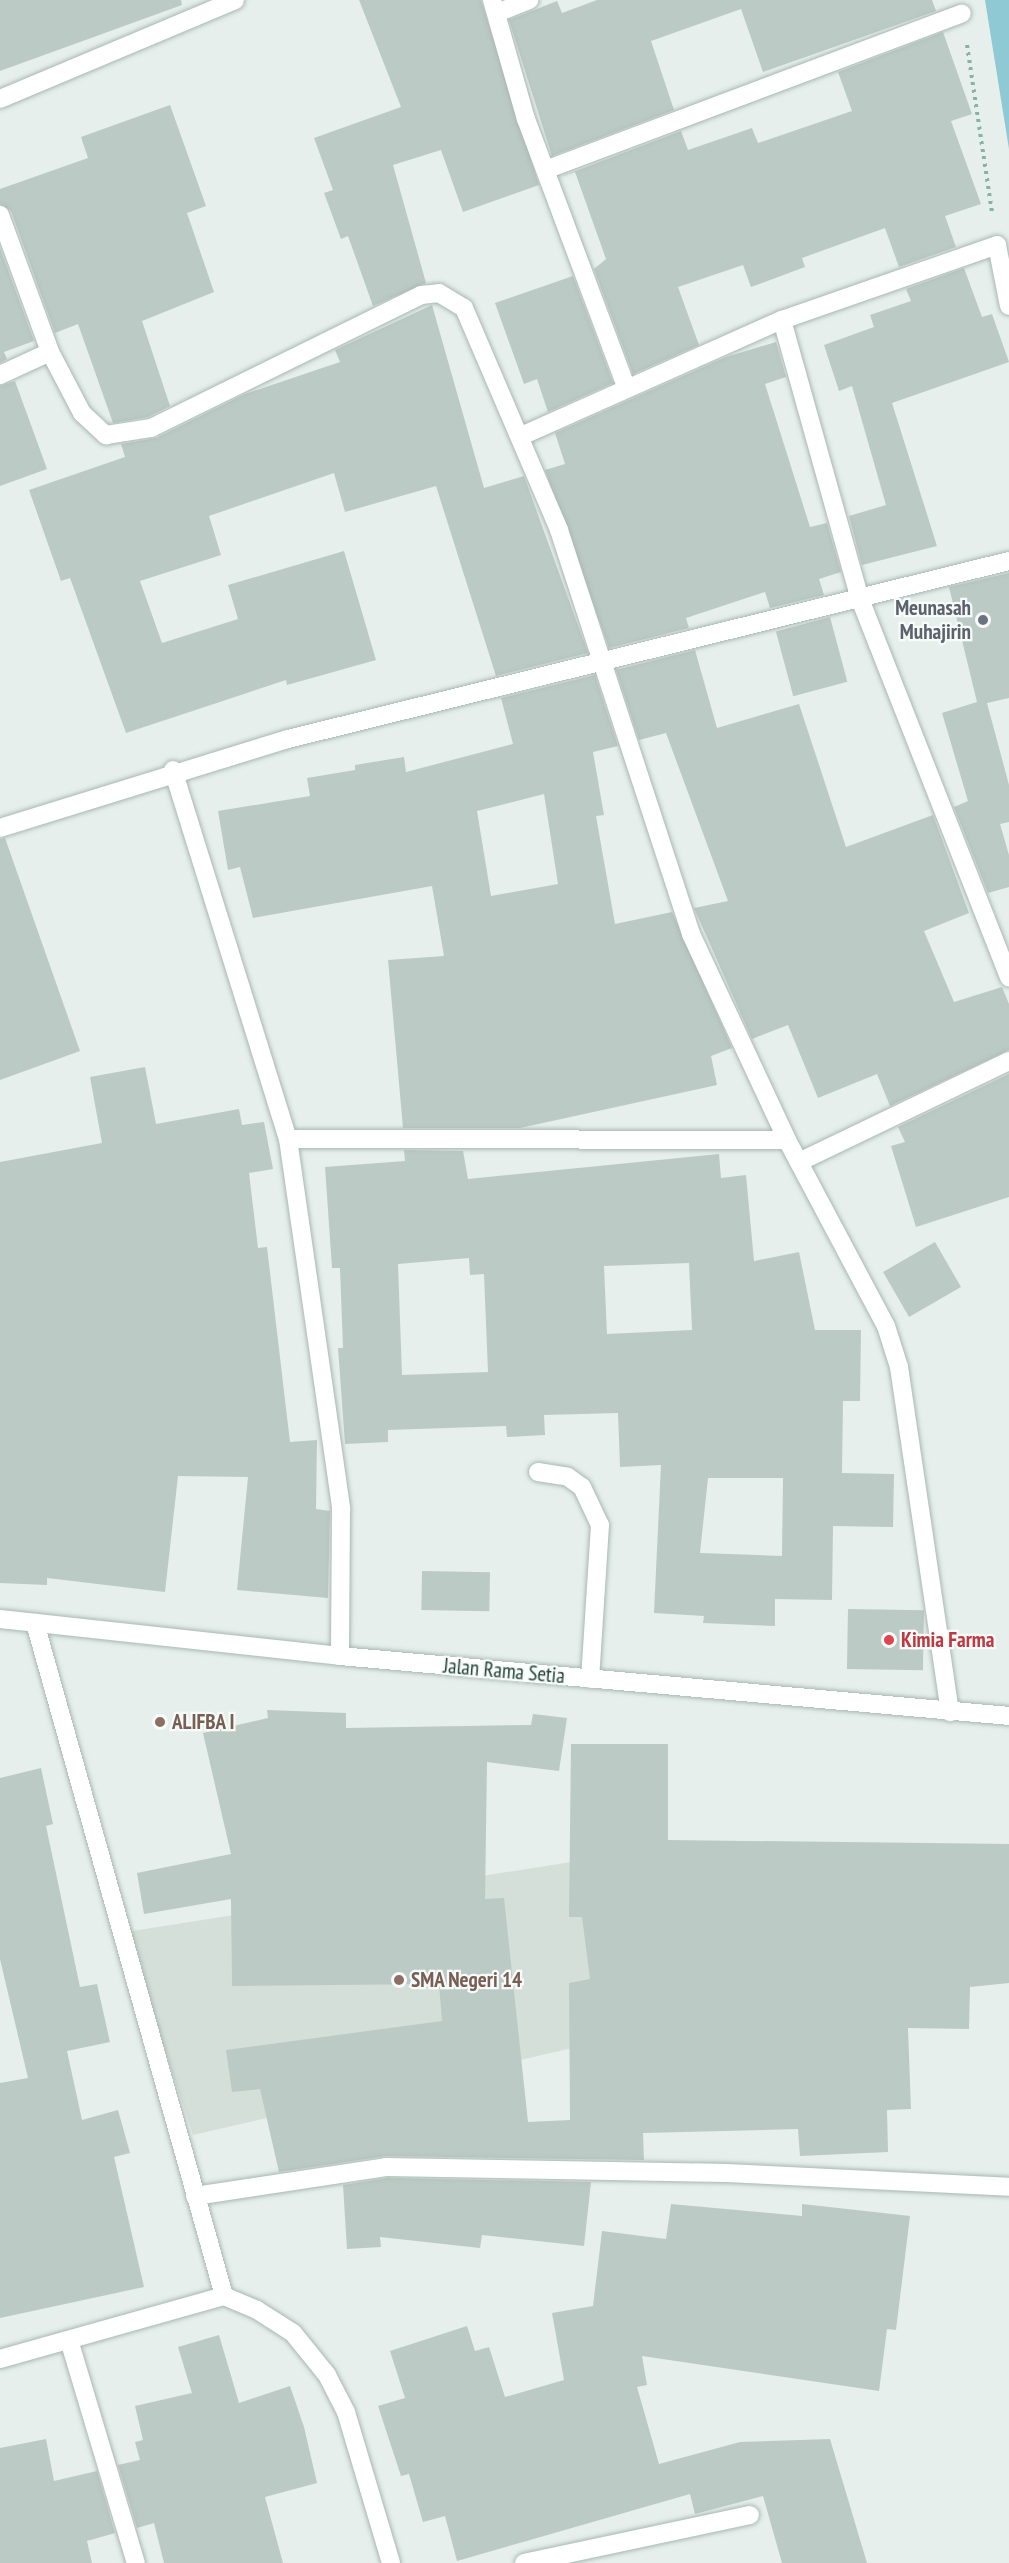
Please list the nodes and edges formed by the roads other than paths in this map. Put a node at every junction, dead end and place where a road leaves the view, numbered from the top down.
1 (235, 0) edge
2 (529, 0) edge
3 (494, 6) edge
4 (962, 14) road end
5 (0, 99) edge
6 (548, 169) junction
7 (0, 215) edge
8 (1009, 306) edge
9 (782, 320) junction
10 (50, 352) junction
11 (0, 375) edge
12 (626, 386) junction
13 (521, 436) junction
14 (1009, 561) edge
15 (860, 599) junction
16 (603, 660) junction
17 (173, 770) junction
18 (0, 828) edge
19 (1009, 978) edge
20 (1009, 1061) edge
21 (288, 1139) junction
22 (787, 1140) junction
23 (799, 1162) junction
24 (538, 1472) dead end
25 (0, 1619) edge
26 (35, 1623) junction
27 (340, 1656) junction
28 (591, 1679) junction
29 (950, 1712) junction
30 (1009, 1716) edge
31 (1009, 2187) edge
32 (195, 2196) junction
33 (224, 2296) junction
34 (69, 2340) junction
35 (0, 2359) edge
36 (750, 2515) dead end
37 (136, 2563) edge
38 (392, 2563) edge
39 (524, 2563) edge

1 - 5 street
2 - 3 street
3 - 6 street
4 - 6 street
6 - 12 street
7 - 10 street
8 - 9 street
9 - 12 street
9 - 15 street
10 - 11 street
10 - 13 street
12 - 13 street
13 - 16 street
14 - 15 street
15 - 16 street
15 - 19 street
16 - 17 street
16 - 22 street
17 - 18 street
17 - 21 street
20 - 23 street
21 - 22 street
21 - 27 street
22 - 23 street
23 - 29 street
24 - 28 street
25 - 26 street, Jalan Rama Setia
26 - 27 street, Jalan Rama Setia
26 - 32 street
27 - 28 street, Jalan Rama Setia
28 - 29 street, Jalan Rama Setia
29 - 30 street, Jalan Rama Setia
31 - 32 street
32 - 33 street
33 - 34 street
33 - 38 street
34 - 35 street
34 - 37 street
36 - 39 street

